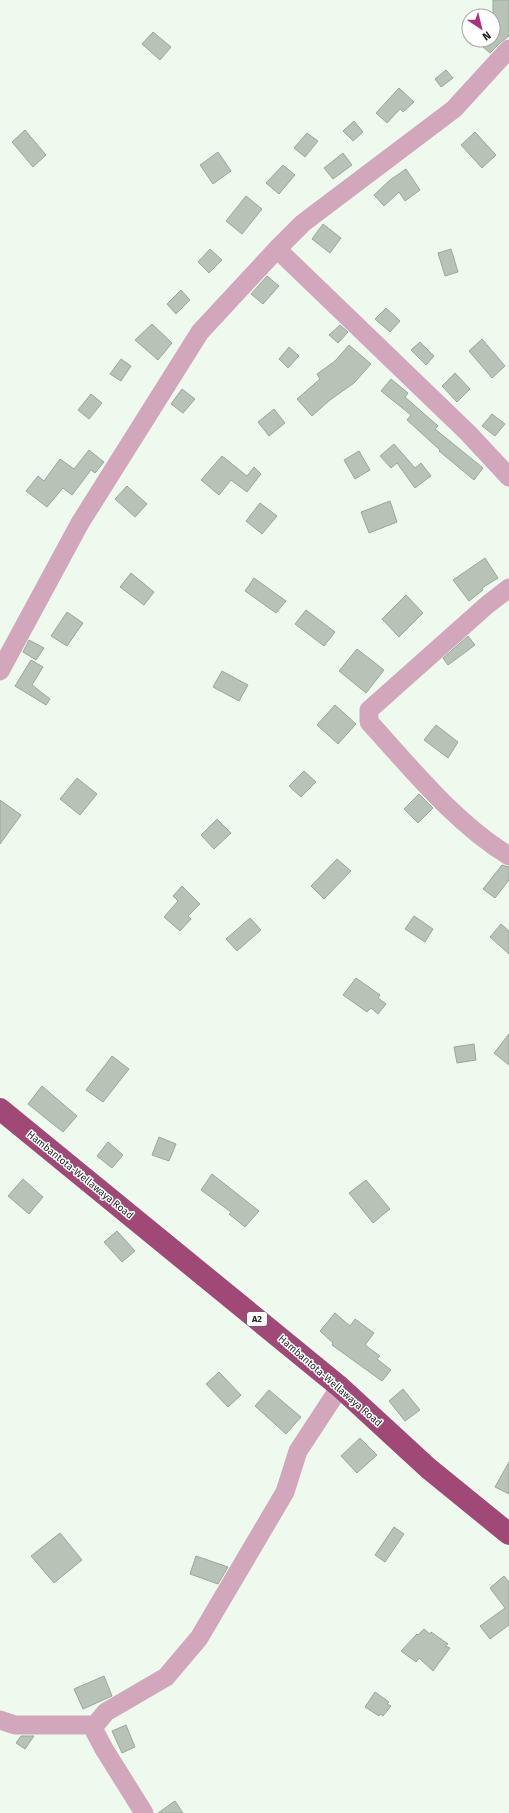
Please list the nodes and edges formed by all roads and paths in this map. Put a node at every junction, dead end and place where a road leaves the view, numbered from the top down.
1 (509, 49) edge
2 (277, 249) junction
3 (509, 477) edge
4 (509, 588) edge
5 (0, 671) edge
6 (509, 856) edge
7 (0, 1109) edge
8 (340, 1387) junction
9 (509, 1534) edge
10 (0, 1720) edge
11 (95, 1725) junction
12 (144, 1813) edge

1 - 2 street
2 - 3 street
2 - 5 street
4 - 6 street
7 - 8 highway, Hambantota-Wellawaya Road / A2
8 - 9 highway, Hambantota-Wellawaya Road / A2
8 - 11 street
10 - 11 street
11 - 12 street

